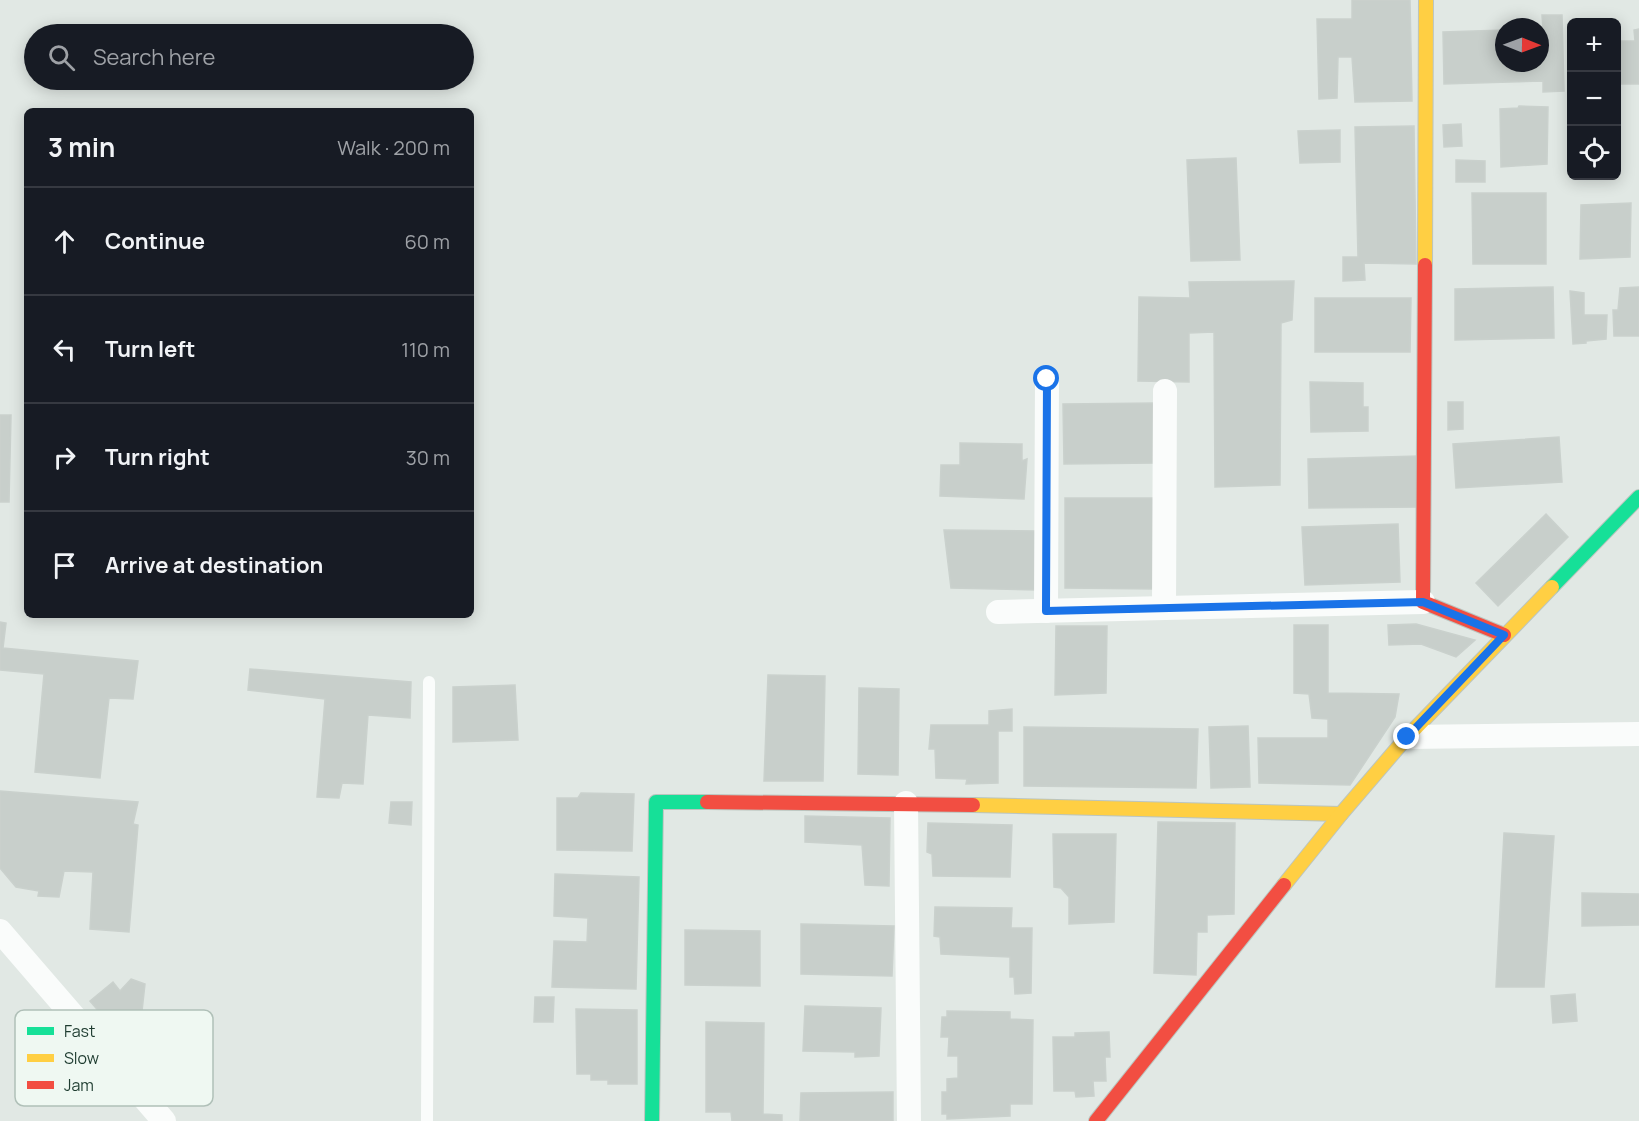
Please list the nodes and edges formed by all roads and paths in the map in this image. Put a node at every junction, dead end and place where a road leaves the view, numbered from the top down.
1 (1426, 0) edge
2 (1047, 379) dead end
3 (1165, 391) dead end
4 (1639, 497) edge
5 (1423, 602) junction
6 (1164, 608) junction
7 (1046, 611) junction
8 (998, 612) dead end
9 (1504, 635) junction
10 (429, 682) dead end
11 (1639, 734) edge
12 (1407, 737) junction
13 (906, 803) junction
14 (1341, 814) junction
15 (0, 931) edge
16 (68, 1010) edge
17 (151, 1106) edge
18 (164, 1121) edge
19 (427, 1121) edge
20 (652, 1121) edge
21 (909, 1121) edge
22 (1096, 1121) edge

1 - 5 street
2 - 7 street
3 - 6 street
4 - 9 street
5 - 6 street
5 - 9 street
6 - 7 street
7 - 8 street
9 - 12 street
10 - 19 lane
11 - 12 street
12 - 14 street
13 - 14 street
13 - 20 street
13 - 21 street
14 - 22 street
15 - 16 street
17 - 18 street

